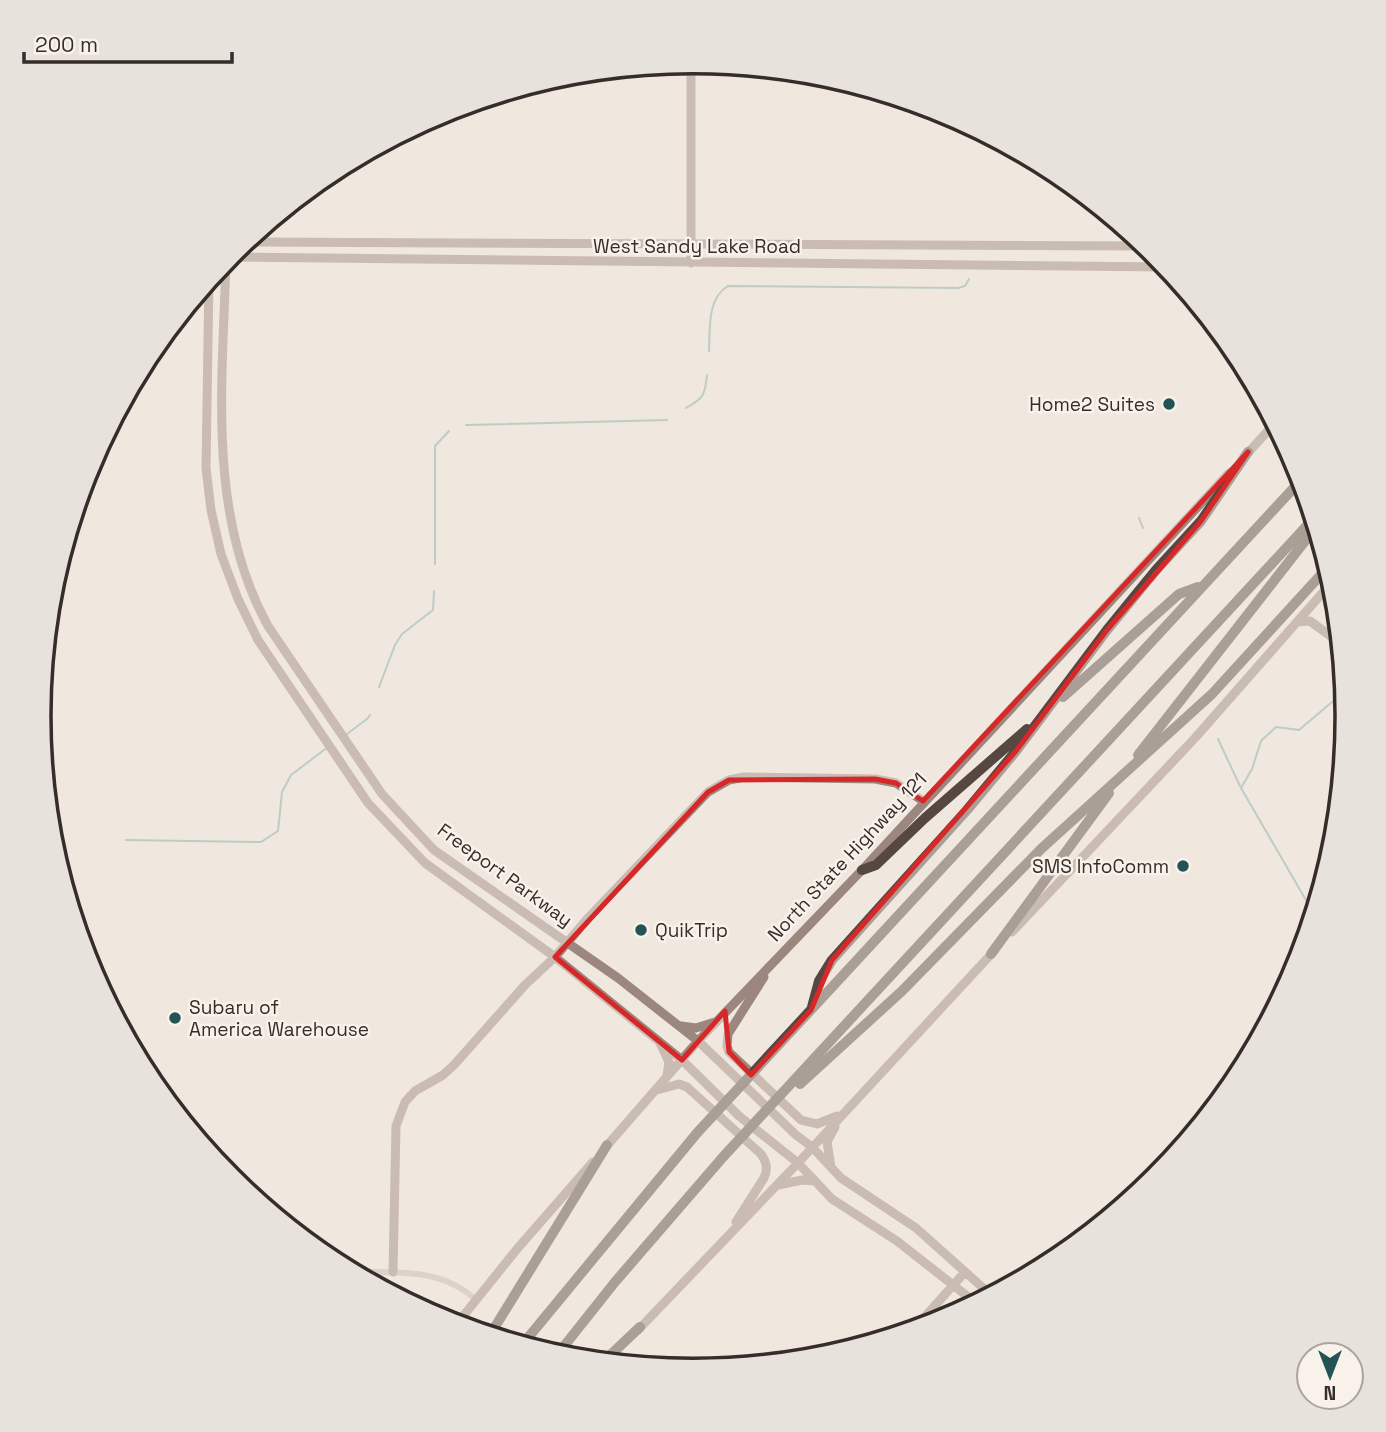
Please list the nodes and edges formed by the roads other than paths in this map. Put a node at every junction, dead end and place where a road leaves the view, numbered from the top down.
1 (691, 74) edge
2 (419, 241) junction
3 (260, 242) edge
4 (691, 243) junction
5 (986, 245) junction
6 (1130, 246) edge
7 (243, 258) edge
8 (422, 261) junction
9 (691, 263) junction
10 (986, 265) junction
11 (1151, 266) edge
12 (226, 275) edge
13 (209, 295) edge
14 (222, 410) junction
15 (206, 411) junction
16 (1268, 430) edge
17 (1248, 452) junction
18 (1293, 489) edge
19 (1306, 527) edge
20 (1309, 536) edge
21 (1319, 576) edge
22 (1201, 586) junction
23 (1323, 592) edge
24 (1297, 622) junction
25 (1330, 636) edge
26 (923, 801) junction
27 (862, 870) junction
28 (568, 942) junction
29 (991, 954) junction
30 (555, 957) junction
31 (776, 958) junction
32 (811, 1010) junction
33 (716, 1022) junction
34 (677, 1025) junction
35 (698, 1041) junction
36 (660, 1042) junction
37 (682, 1060) junction
38 (667, 1077) junction
39 (655, 1091) junction
40 (784, 1092) junction
41 (844, 1112) junction
42 (607, 1145) junction
43 (812, 1147) junction
44 (798, 1163) junction
45 (832, 1168) junction
46 (815, 1181) junction
47 (777, 1186) junction
48 (726, 1239) junction
49 (372, 1272) edge
50 (393, 1272) junction
51 (965, 1272) junction
52 (955, 1285) junction
53 (984, 1288) edge
54 (968, 1296) edge
55 (475, 1299) junction
56 (929, 1313) edge
57 (463, 1315) edge
58 (640, 1326) joint
59 (496, 1327) edge
60 (529, 1336) edge
61 (565, 1345) edge
62 (614, 1353) edge

1 - 4 main road
2 - 3 main road, West Sandy Lake Road
2 - 4 main road, West Sandy Lake Road
2 - 8 main road
4 - 5 main road, West Sandy Lake Road
4 - 9 main road
5 - 6 main road, West Sandy Lake Road
5 - 10 main road
7 - 8 main road, West Sandy Lake Road
8 - 9 main road, West Sandy Lake Road
9 - 10 main road, West Sandy Lake Road
10 - 11 main road, West Sandy Lake Road
12 - 14 main road, Freeport Parkway
13 - 15 main road, Freeport Parkway
14 - 15 main road
14 - 28 main road, Freeport Parkway
15 - 30 main road, Freeport Parkway
16 - 17 main road, North State Highway 121
17 - 26 main road, North State Highway 121
17 - 32 highway
18 - 22 highway
19 - 40 highway
20 - 29 highway
21 - 40 highway
22 - 27 highway
22 - 32 highway
23 - 24 main road
24 - 25 main road
24 - 29 main road
26 - 27 main road, North State Highway 121
26 - 28 main road
27 - 31 main road, North State Highway 121
28 - 30 main road
28 - 34 main road, Freeport Parkway
29 - 41 main road
30 - 36 main road, Freeport Parkway
30 - 50 main road
31 - 33 main road, North State Highway 121
31 - 41 main road
32 - 60 highway
33 - 34 main road
33 - 35 main road, North State Highway 121
34 - 35 main road, Freeport Parkway
35 - 37 main road, North State Highway 121
35 - 43 main road, Freeport Parkway
36 - 37 main road, Freeport Parkway
36 - 38 main road
37 - 38 main road, North State Highway 121
37 - 44 main road, Freeport Parkway
38 - 39 main road, North State Highway 121
39 - 42 main road, North State Highway 121
39 - 48 main road
40 - 61 highway
41 - 43 main road
41 - 45 main road
42 - 55 main road, North State Highway 121
42 - 59 highway
43 - 44 main road
43 - 45 main road, Freeport Parkway
44 - 46 main road, Freeport Parkway
44 - 47 main road
45 - 51 main road, Freeport Parkway
46 - 47 main road
46 - 52 main road, Freeport Parkway
47 - 48 main road
48 - 58 main road
49 - 50 street
50 - 55 street
51 - 52 main road
51 - 53 main road, Freeport Parkway
52 - 54 main road, Freeport Parkway
52 - 56 main road
55 - 57 main road, North State Highway 121
58 - 62 highway

